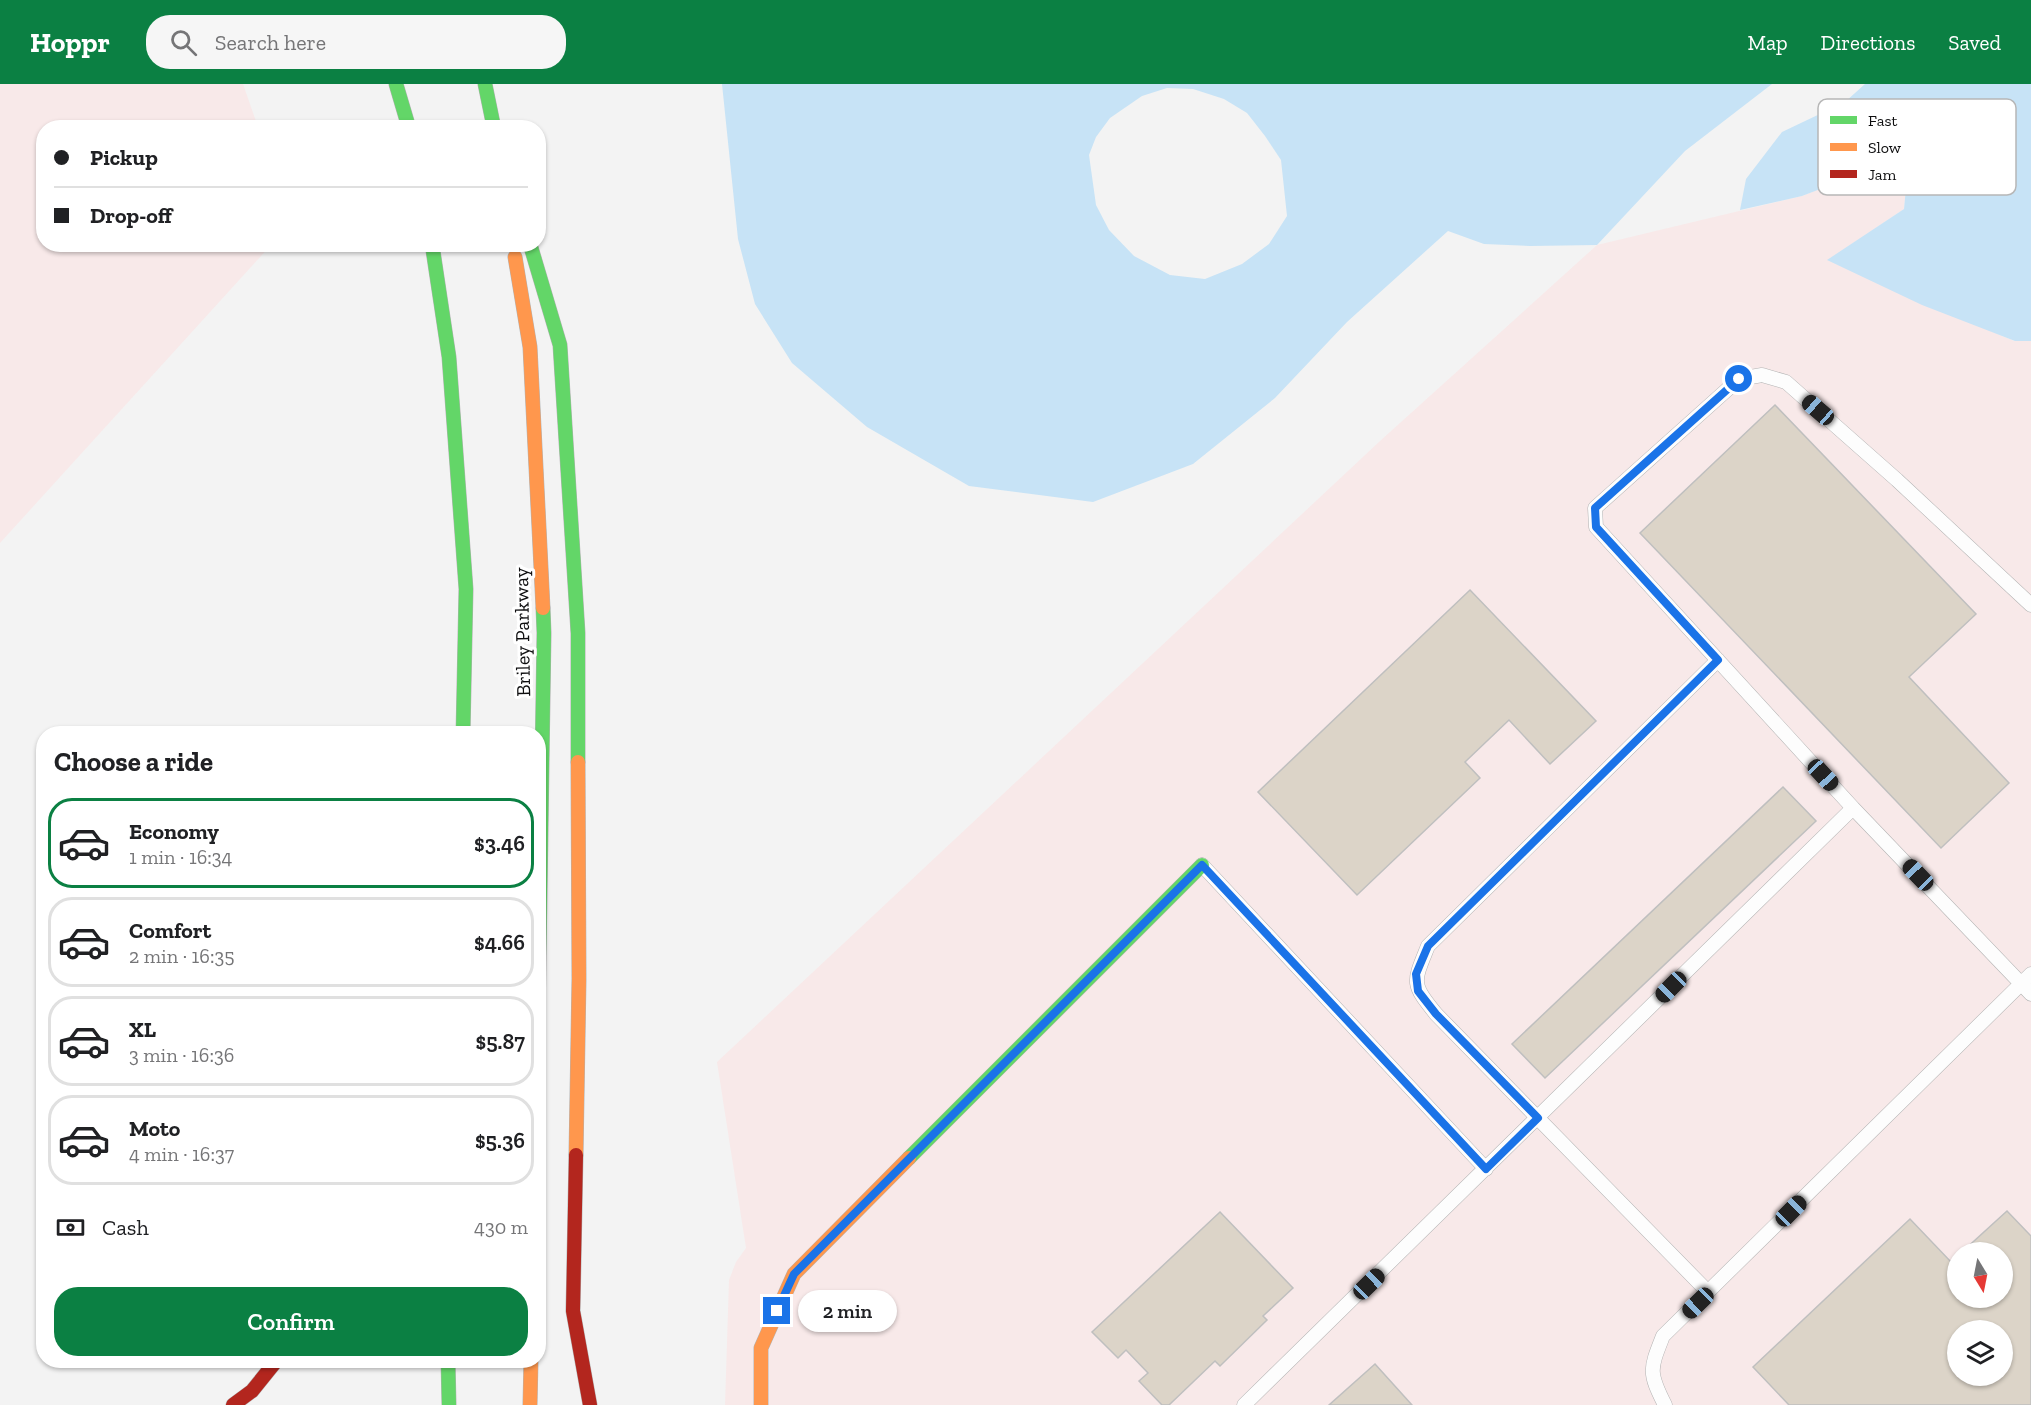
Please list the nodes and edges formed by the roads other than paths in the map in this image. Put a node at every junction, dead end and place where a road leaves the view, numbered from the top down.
1 (396, 84) edge
2 (484, 84) edge
3 (407, 120) edge
4 (493, 120) edge
5 (433, 252) edge
6 (514, 252) edge
7 (532, 252) edge
8 (2031, 605) edge
9 (1718, 660) junction
10 (463, 726) edge
11 (543, 726) edge
12 (1853, 808) junction
13 (1202, 865) joint
14 (2026, 978) edge
15 (2031, 994) edge
16 (1538, 1118) junction
17 (1486, 1169) junction
18 (1708, 1292) junction
19 (271, 1368) edge
20 (448, 1368) edge
21 (531, 1368) edge
22 (233, 1405) edge
23 (449, 1405) edge
24 (530, 1405) edge
25 (590, 1405) edge
26 (761, 1405) edge
27 (1244, 1405) edge
28 (1665, 1405) edge

1 - 3 main road
2 - 4 main road
5 - 10 main road
6 - 11 main road, Briley Parkway
7 - 25 main road
8 - 9 lane
9 - 12 lane
9 - 16 lane
12 - 14 lane
12 - 16 lane
13 - 17 lane
13 - 26 main road
14 - 15 lane
14 - 18 lane
16 - 17 lane
16 - 18 lane
17 - 27 lane
18 - 28 lane
19 - 22 main road
20 - 23 main road
21 - 24 main road

